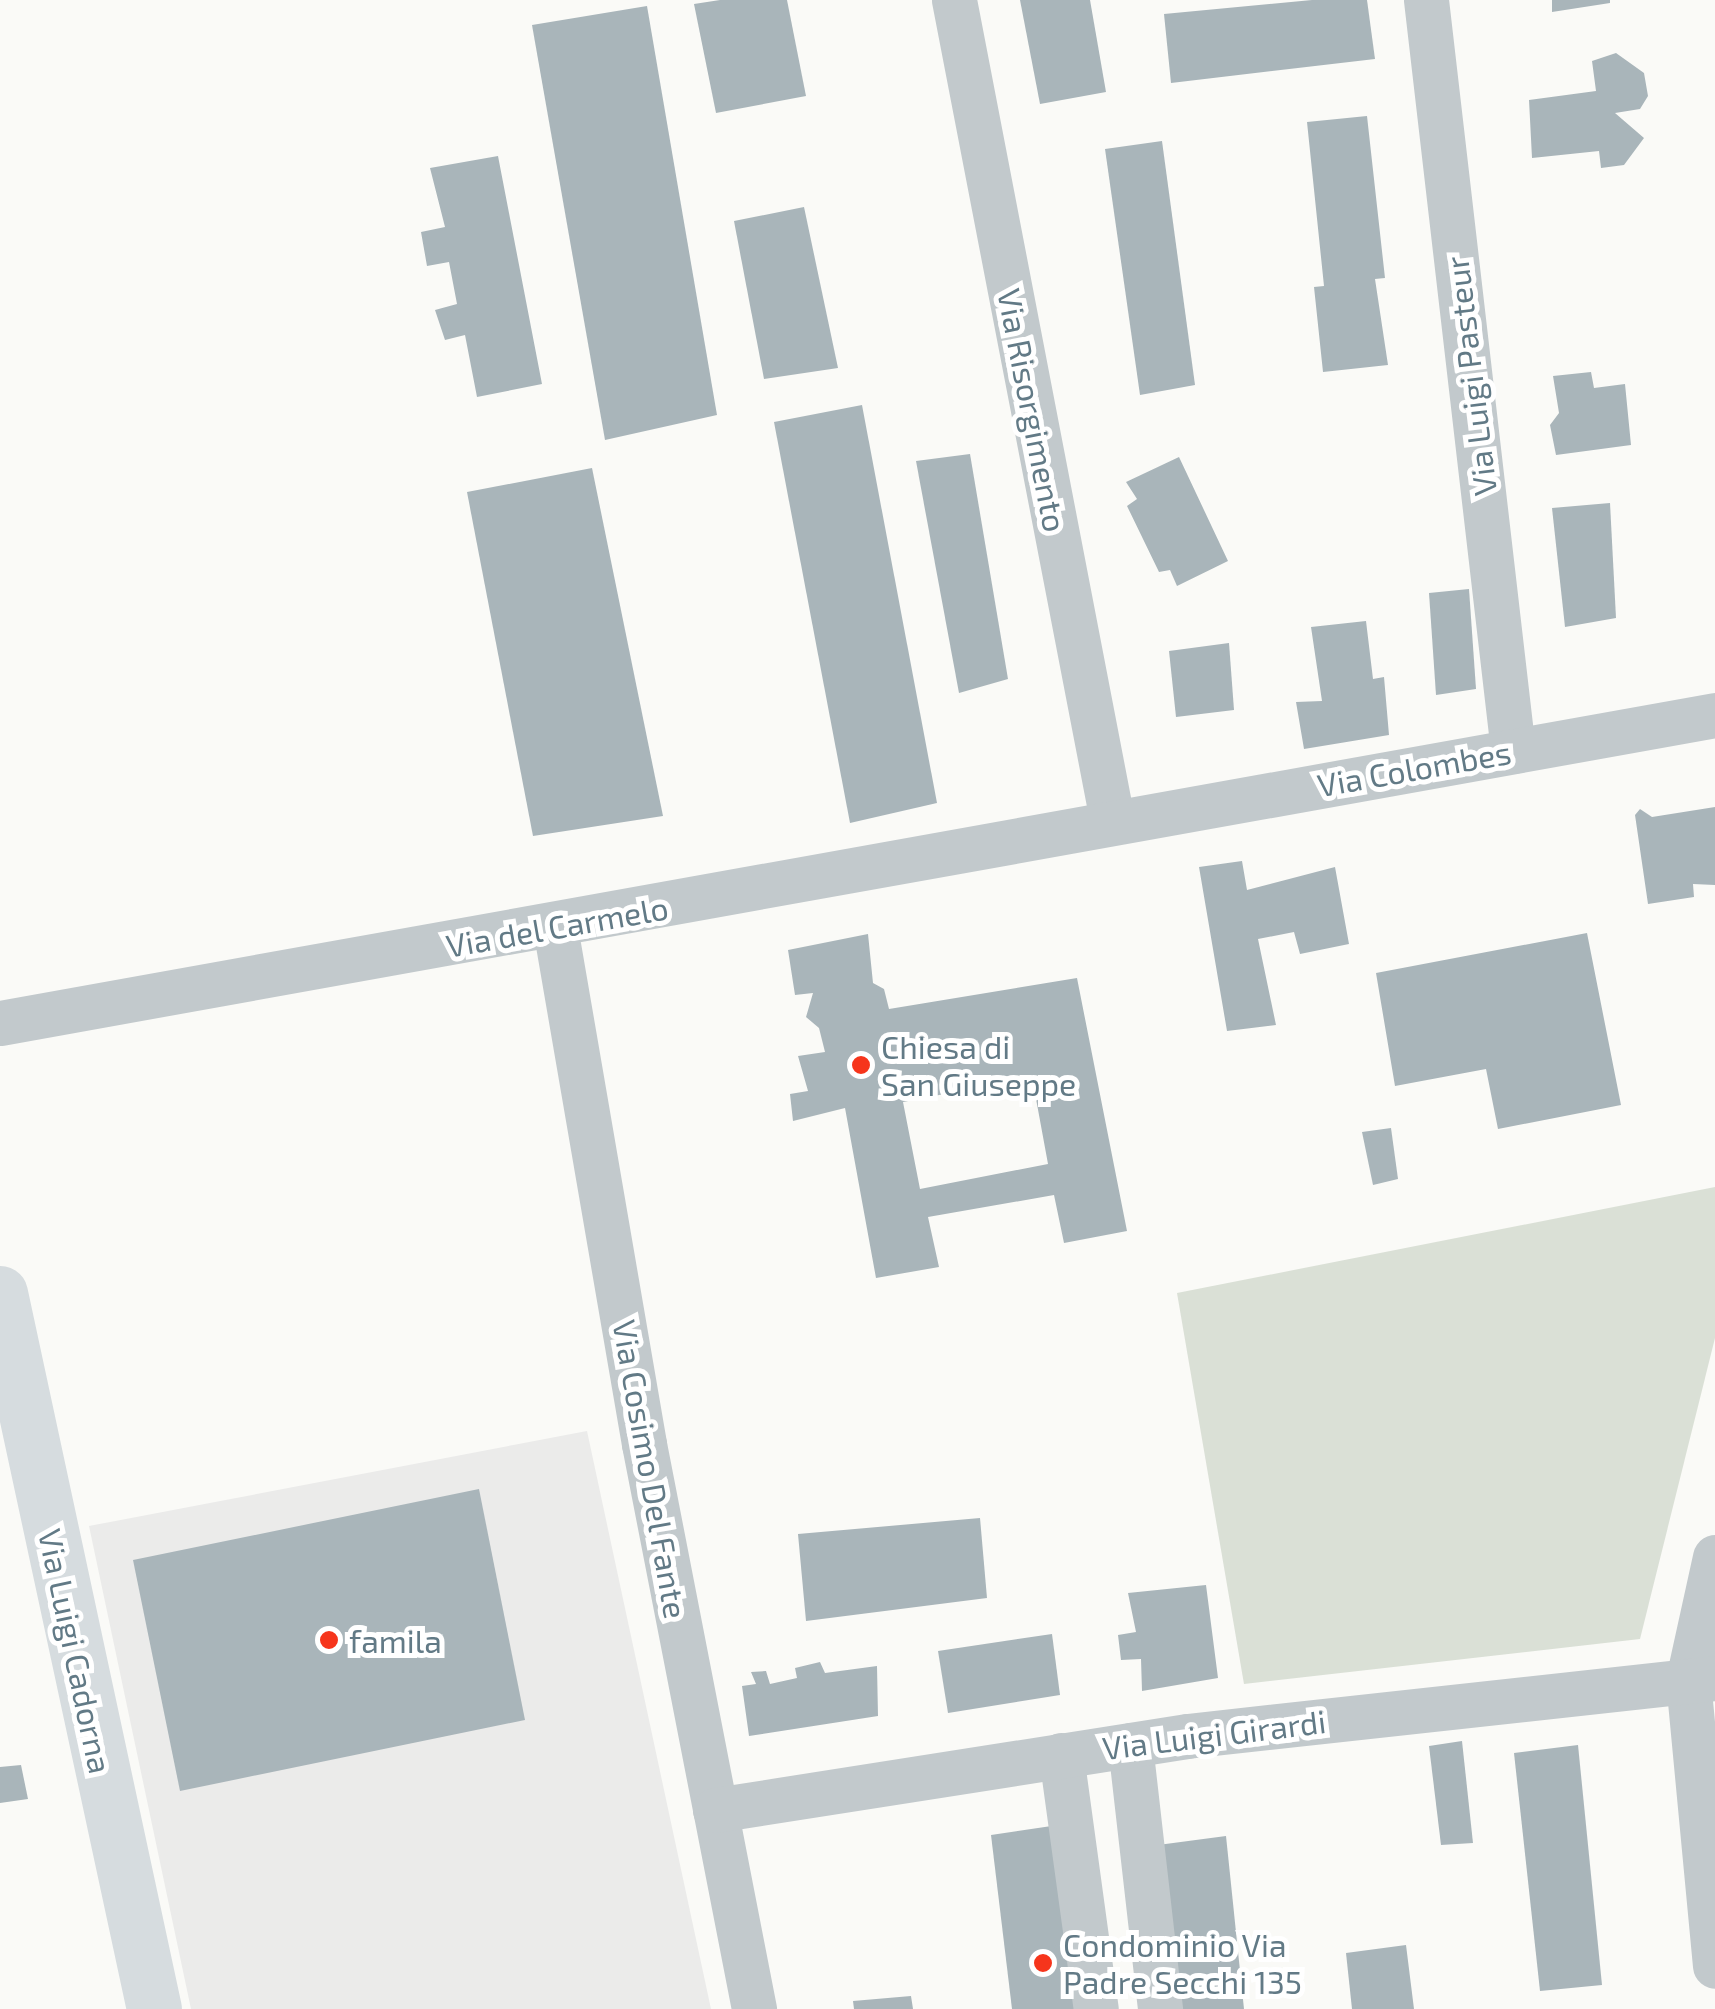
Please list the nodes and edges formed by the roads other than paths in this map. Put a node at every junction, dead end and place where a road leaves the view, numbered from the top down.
1 (954, 0) edge
2 (1426, 0) edge
3 (1715, 715) edge
4 (1512, 752) junction
5 (1112, 820) junction
6 (555, 927) junction
7 (0, 1022) edge
8 (0, 1293) edge
9 (1715, 1558) edge
10 (1702, 1679) edge
11 (1130, 1745) junction
12 (1060, 1755) junction
13 (715, 1810) junction
14 (1715, 1966) edge
15 (154, 2009) edge
16 (754, 2009) edge
17 (1096, 2009) edge
18 (1160, 2009) edge

1 - 5 street, Via Risorgimento
2 - 4 street, Via Luigi Pasteur
3 - 4 street, Via Colombes
4 - 5 street, Via Colombes
5 - 6 street, Via del Carmelo
6 - 7 street, Via del Carmelo
6 - 13 street, Via Cosimo Del Fante
8 - 15 main road, Via Luigi Cadorna
9 - 10 street
10 - 11 street, Via Luigi Girardi
10 - 14 street
11 - 12 street, Via Luigi Girardi
11 - 18 street
12 - 13 street, Via Luigi Girardi
12 - 17 street
13 - 16 street, Via Cosimo Del Fante

